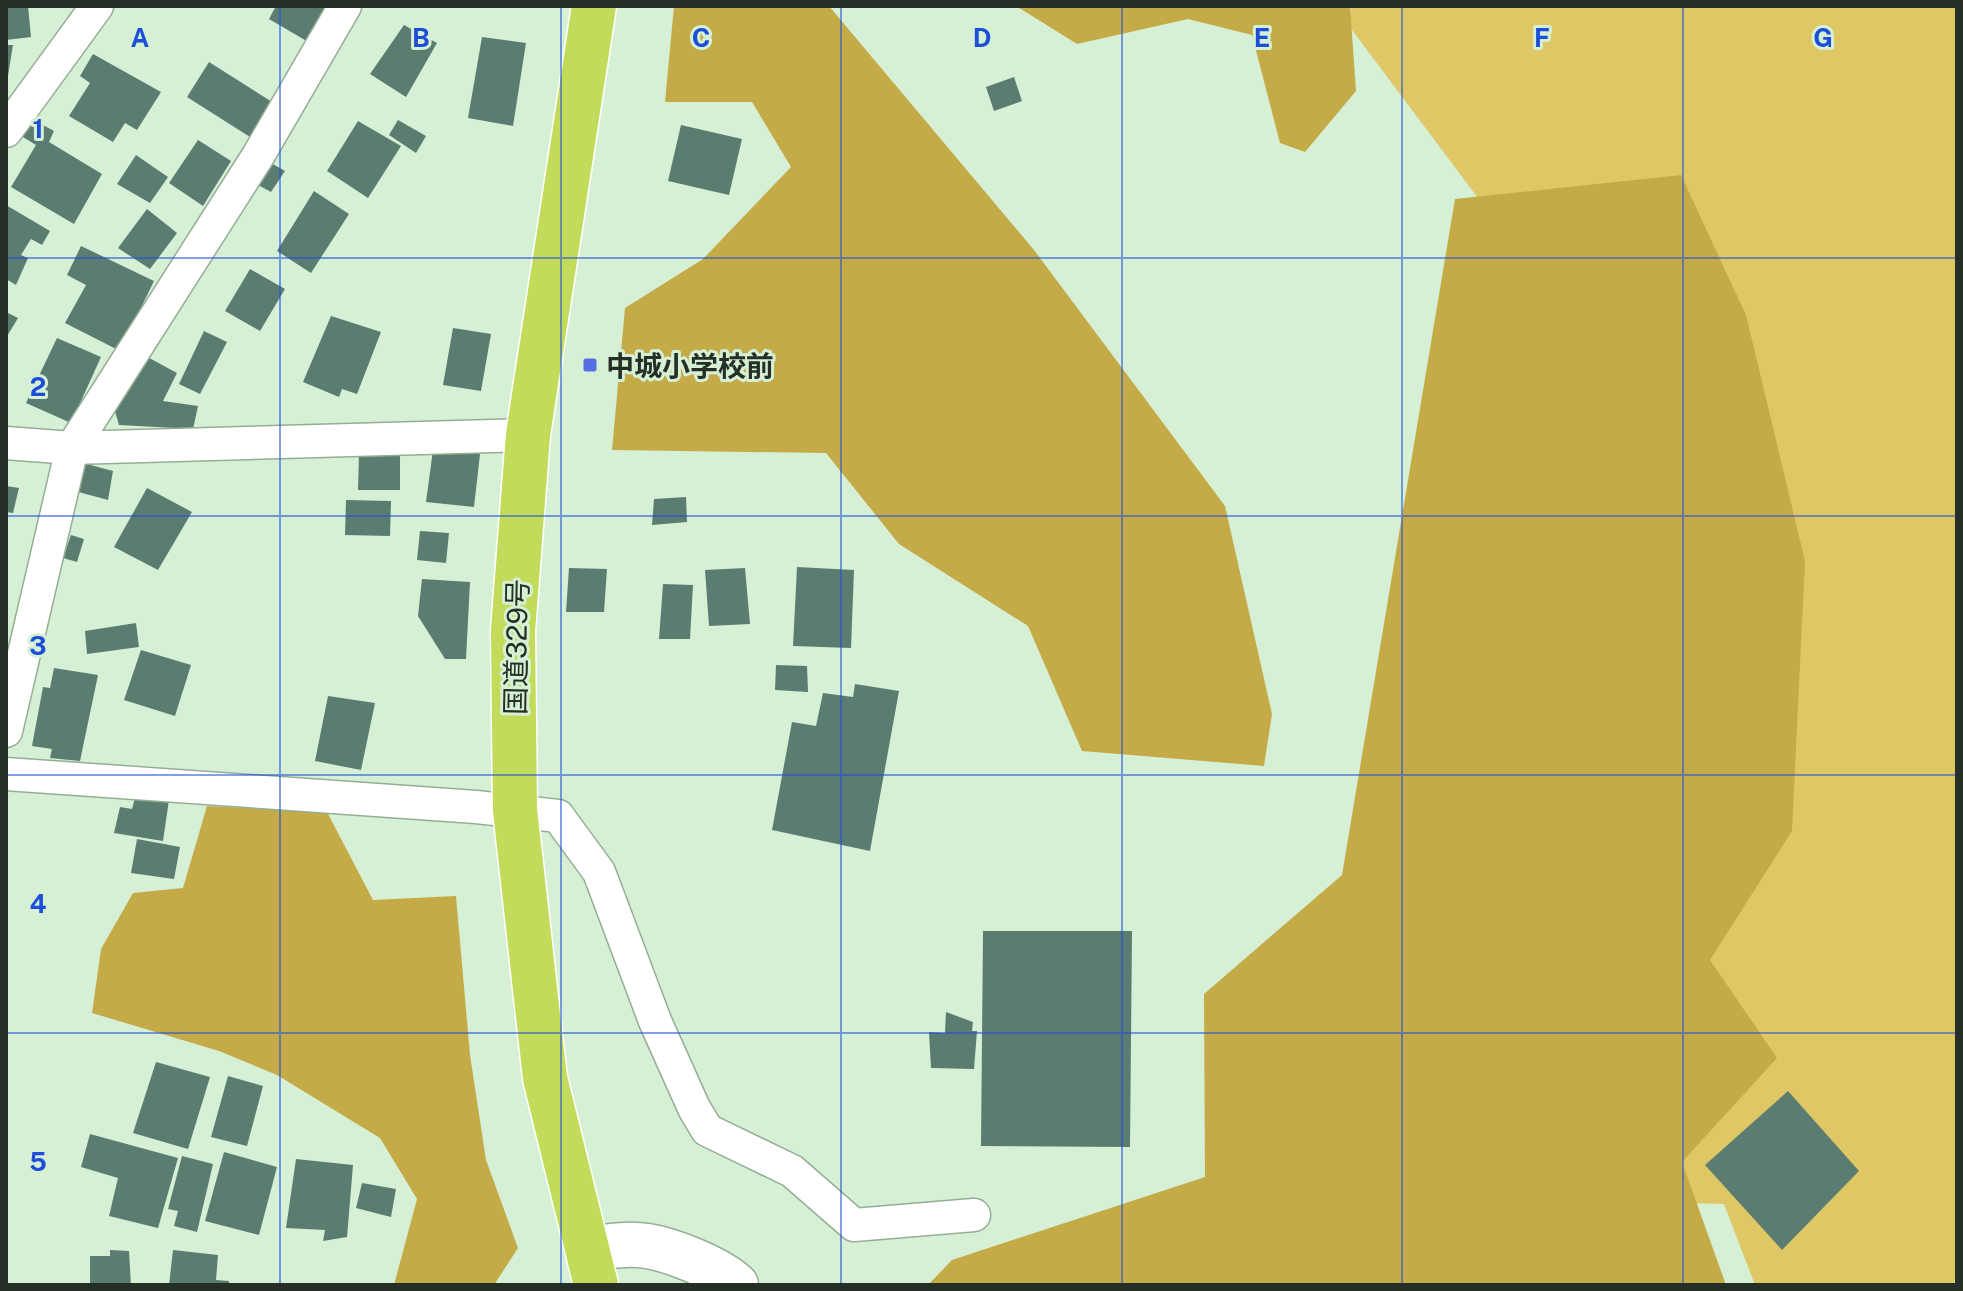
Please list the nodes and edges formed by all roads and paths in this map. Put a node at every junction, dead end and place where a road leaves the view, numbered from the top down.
1 (97, 6) edge
2 (345, 6) edge
3 (594, 6) edge
4 (6, 131) edge
5 (528, 435) junction
6 (6, 443) edge
7 (72, 448) junction
8 (6, 731) edge
9 (6, 774) edge
10 (515, 810) junction
11 (974, 1215) dead end
12 (592, 1267) edge
13 (736, 1285) edge

1 - 4 street
2 - 7 street
3 - 5 highway, 国道329号
5 - 7 street
5 - 10 highway, 国道329号
6 - 7 street
7 - 8 street
9 - 10 street
10 - 11 street
10 - 12 highway, 国道329号
12 - 13 main road

